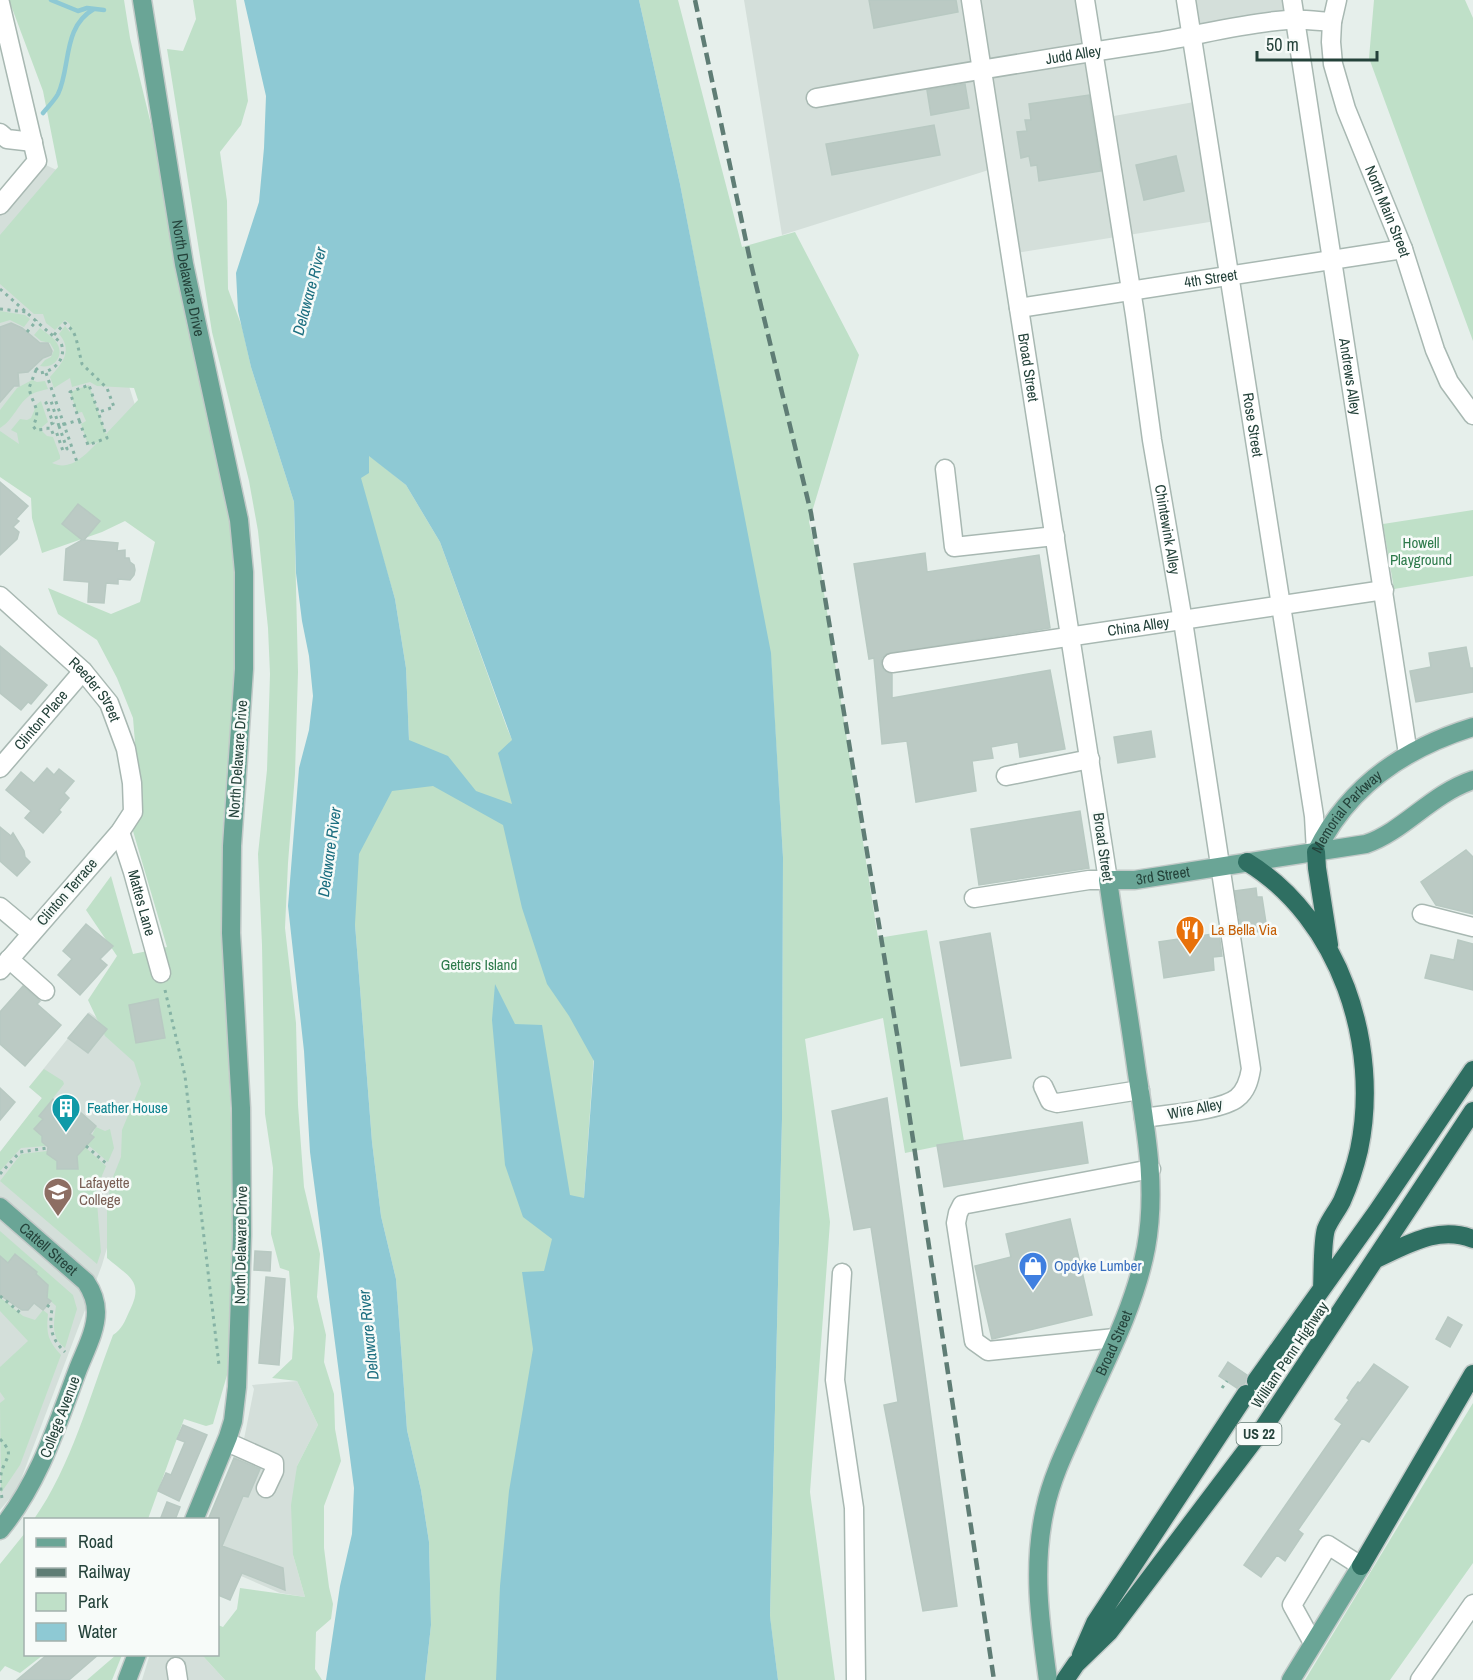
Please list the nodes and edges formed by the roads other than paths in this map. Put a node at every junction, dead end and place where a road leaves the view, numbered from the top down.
1 (142, 0) edge
2 (971, 0) edge
3 (1085, 0) edge
4 (1186, 0) edge
5 (1292, 0) edge
6 (1337, 0) edge
7 (0, 3) edge
8 (1295, 20) junction
9 (1332, 22) junction
10 (1192, 36) junction
11 (1092, 52) junction
12 (982, 71) junction
13 (816, 98) dead end
14 (0, 133) edge
15 (33, 142) junction
16 (0, 205) edge
17 (1403, 249) junction
18 (1333, 260) junction
19 (1229, 276) junction
20 (1131, 291) junction
21 (1019, 308) junction
22 (1473, 415) edge
23 (945, 469) dead end
24 (1055, 536) junction
25 (1384, 590) junction
26 (0, 596) edge
27 (1281, 606) junction
28 (1183, 621) junction
29 (1071, 636) junction
30 (892, 663) dead end
31 (83, 671) junction
32 (1473, 727) edge
33 (1408, 753) junction
34 (1090, 759) junction
35 (0, 768) edge
36 (1006, 776) dead end
37 (1473, 780) edge
38 (133, 813) joint
39 (120, 832) junction
40 (1316, 852) junction
41 (1247, 862) junction
42 (1219, 867) junction
43 (1108, 880) junction
44 (974, 898) dead end
45 (0, 907) edge
46 (1422, 914) dead end
47 (1473, 927) edge
48 (30, 933) junction
49 (1330, 953) junction
50 (4, 965) edge
51 (161, 973) road end
52 (45, 991) dead end
53 (1249, 1058) joint
54 (1473, 1070) edge
55 (1042, 1086) dead end
56 (1140, 1090) junction
57 (1473, 1111) edge
58 (1144, 1118) junction
59 (1151, 1169) junction
60 (0, 1207) edge
61 (1473, 1239) edge
62 (1375, 1259) junction
63 (842, 1273) dead end
64 (1322, 1288) junction
65 (93, 1295) joint
66 (1115, 1338) junction
67 (1473, 1374) edge
68 (227, 1442) junction
69 (266, 1488) dead end
70 (195, 1518) edge
71 (2, 1525) edge
72 (1360, 1566) junction
73 (1473, 1604) edge
74 (1313, 1643) junction
75 (136, 1656) edge
76 (1076, 1664) junction
77 (127, 1680) edge
78 (856, 1680) edge
79 (1048, 1680) edge
80 (1065, 1680) edge
81 (1291, 1680) edge
82 (1420, 1680) edge

1 - 68 main road, North Delaware Drive
2 - 12 street, Broad Street
3 - 11 street, Chintewink Alley
4 - 10 street, Rose Street
5 - 8 street, Andrews Alley
6 - 9 street, North Main Street
7 - 15 street
8 - 9 street, Judd Alley
8 - 10 street, Judd Alley
8 - 18 street, Andrews Alley
9 - 17 street, North Main Street
10 - 11 street, Judd Alley
10 - 19 street, Rose Street
11 - 12 street, Judd Alley
11 - 20 street, Chintewink Alley
12 - 13 street, Judd Alley
12 - 21 street, Broad Street
14 - 15 street
15 - 16 street
17 - 18 street, 4th Street
17 - 22 street, North Main Street
18 - 19 street, 4th Street
18 - 25 street, Andrews Alley
19 - 20 street, 4th Street
19 - 27 street, Rose Street
20 - 21 street, 4th Street
20 - 28 street, Chintewink Alley
21 - 24 street, Broad Street
23 - 24 street
24 - 29 street, Broad Street
25 - 27 street, China Alley
25 - 33 street, Andrews Alley
26 - 31 street, Reeder Street
27 - 28 street, China Alley
27 - 40 street, Rose Street
28 - 29 street, China Alley
28 - 42 street, Chintewink Alley
29 - 30 street, China Alley
29 - 34 street, Broad Street
31 - 35 street, Clinton Place
31 - 38 street, Reeder Street
32 - 33 main road, Memorial Parkway
33 - 40 main road, Memorial Parkway
34 - 36 street
34 - 43 street, Broad Street
37 - 40 main road, Memorial Parkway
38 - 39 street, Clinton Terrace
39 - 48 street, Clinton Terrace
39 - 51 street, Mattes Lane
40 - 41 main road, 3rd Street
40 - 49 highway
41 - 42 main road, 3rd Street
41 - 49 highway
42 - 43 main road, 3rd Street
42 - 53 street, Chintewink Alley
43 - 44 street, 3rd Street
43 - 56 main road, Broad Street
45 - 48 street
46 - 47 street
48 - 50 street, Clinton Terrace
49 - 64 highway
50 - 52 street
53 - 58 street, Wire Alley
54 - 64 highway, William Penn Highway / US 22
55 - 56 street
56 - 58 main road, Broad Street
57 - 62 highway, William Penn Highway / US 22
58 - 59 main road, Broad Street
59 - 66 main road, Broad Street
59 - 66 street
60 - 65 main road, Cattell Street
61 - 62 highway
62 - 76 highway, William Penn Highway / US 22
63 - 78 street
64 - 76 highway, William Penn Highway / US 22
65 - 71 main road, College Avenue
66 - 79 main road, Broad Street
67 - 72 highway
68 - 69 street
68 - 70 main road, North Delaware Drive
72 - 74 main road
72 - 74 street
73 - 82 street
74 - 81 main road
75 - 77 main road
76 - 80 highway, William Penn Highway / US 22

